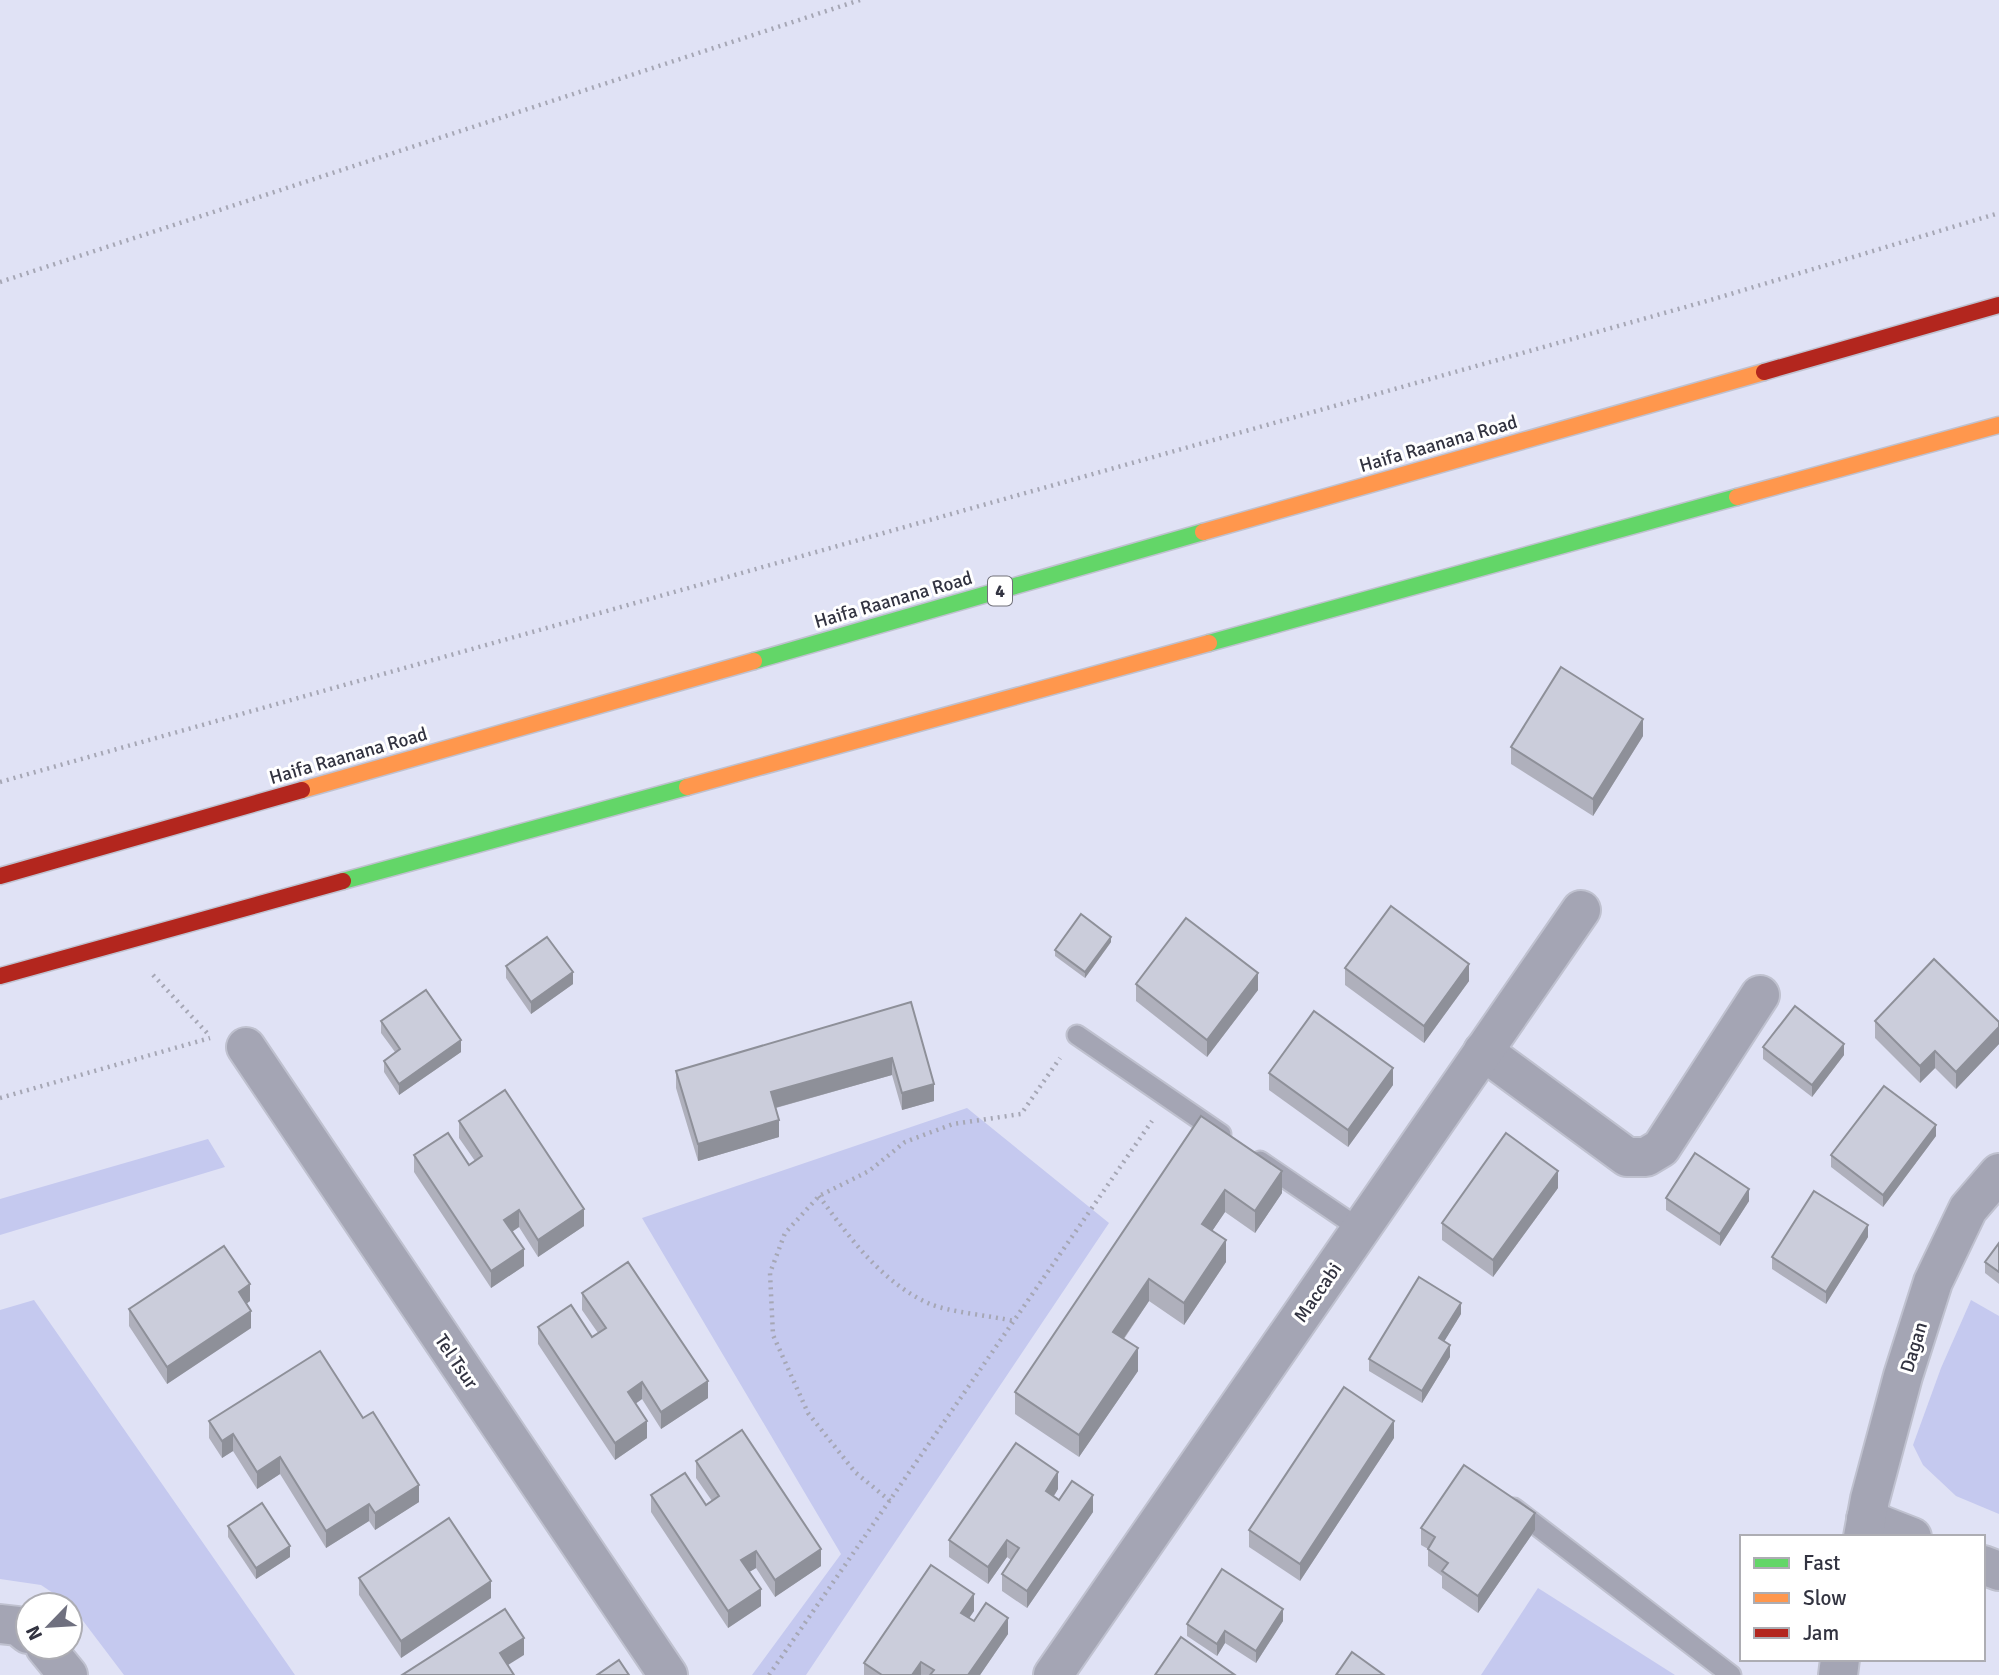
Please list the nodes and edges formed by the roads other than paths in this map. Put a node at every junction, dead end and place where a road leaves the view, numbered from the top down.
1 (1999, 305) edge
2 (1999, 425) edge
3 (0, 876) edge
4 (1581, 910) dead end
5 (0, 976) edge
6 (1760, 995) dead end
7 (1077, 1035) road end
8 (228, 1042) road end
9 (1483, 1051) junction
10 (1999, 1173) edge
11 (1360, 1230) junction
12 (1501, 1498) edge
13 (1864, 1528) edge
14 (1901, 1535) edge
15 (56, 1661) edge
16 (68, 1675) edge
17 (668, 1675) edge
18 (1053, 1675) edge
19 (1731, 1675) edge

1 - 3 highway, Haifa Raanana Road / 4
2 - 5 highway
4 - 9 street, Maccabi
6 - 9 street
7 - 11 lane
8 - 17 street, Tel Tsur
9 - 11 street, Maccabi
10 - 13 street, Dagan
11 - 18 street, Maccabi
12 - 19 lane
13 - 14 street
15 - 16 street

